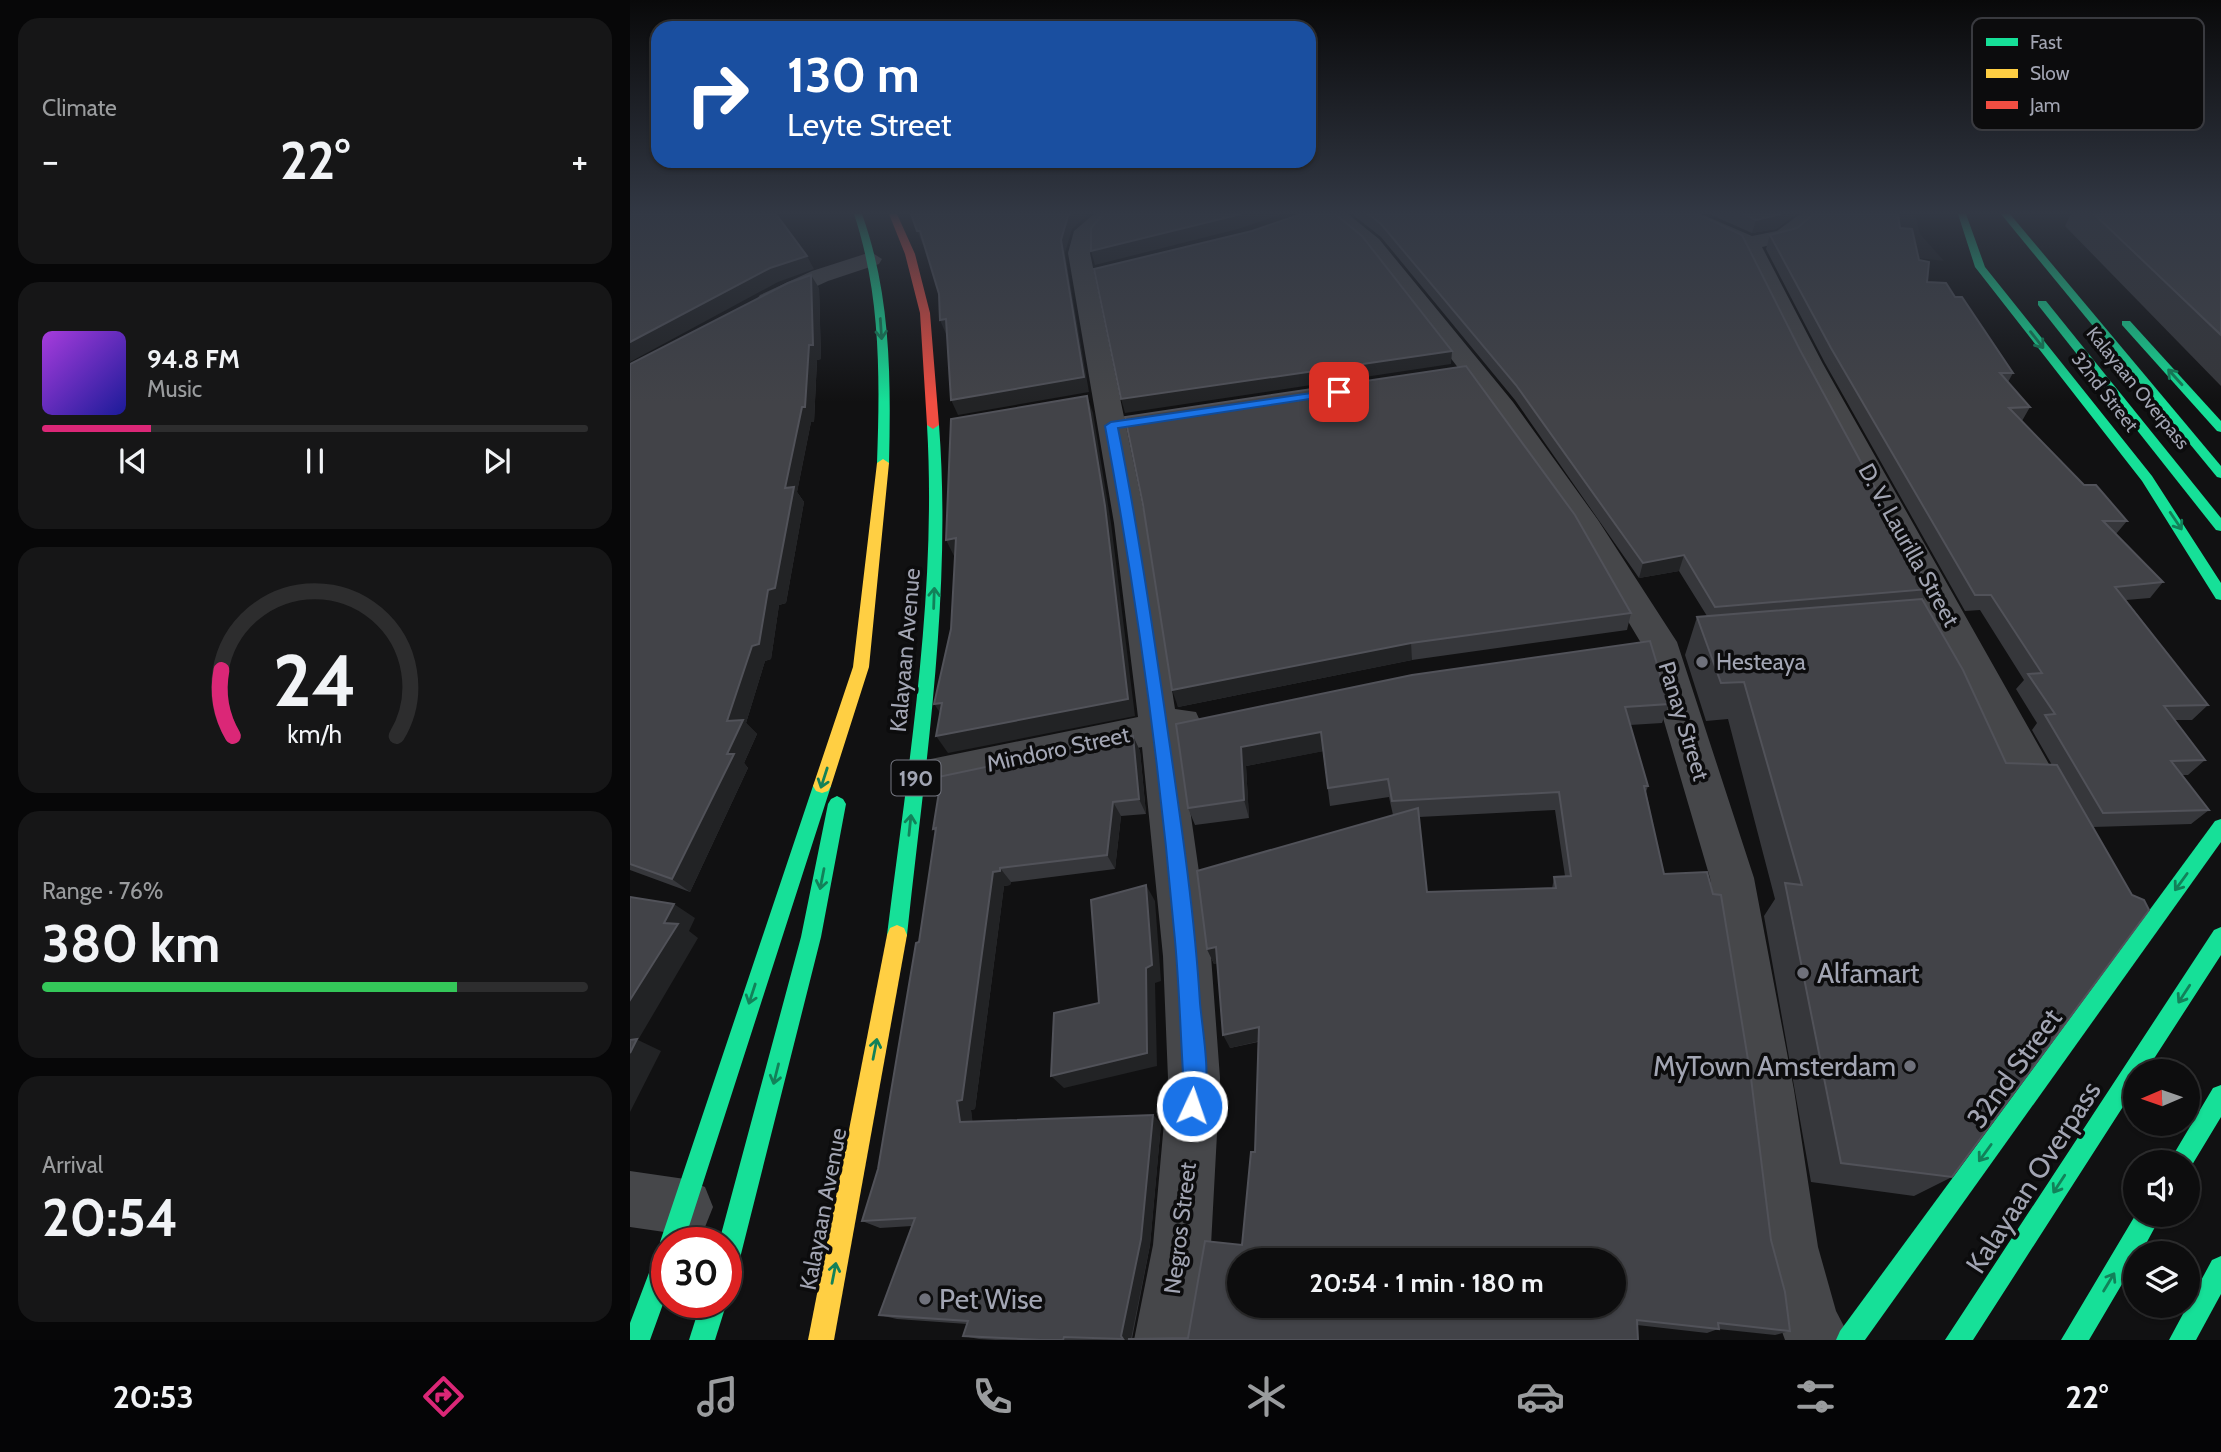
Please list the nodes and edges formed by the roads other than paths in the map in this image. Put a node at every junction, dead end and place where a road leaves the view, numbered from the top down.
1 (819, 277) edge
2 (874, 277) edge
3 (916, 277) edge
4 (1095, 277) edge
5 (1393, 277) edge
6 (1766, 277) edge
7 (1988, 277) edge
8 (2054, 277) edge
9 (2031, 290) dead end
10 (2113, 308) dead end
11 (751, 309) edge
12 (2221, 428) edge
13 (2221, 474) edge
14 (2221, 527) edge
15 (2221, 596) edge
16 (1948, 618) junction
17 (1852, 626) edge
18 (1673, 641) junction
19 (1618, 648) edge
20 (861, 667) junction
21 (1212, 717) edge
22 (1158, 727) junction
23 (916, 779) junction
24 (2221, 827) edge
25 (2068, 838) edge
26 (2221, 937) edge
27 (2221, 1096) edge
28 (2188, 1150) edge
29 (630, 1199) edge
30 (679, 1225) edge
31 (735, 1227) edge
32 (2142, 1227) edge
33 (2221, 1269) edge
34 (651, 1302) edge
35 (709, 1318) edge
36 (1820, 1336) edge
37 (637, 1340) edge
38 (702, 1340) edge
39 (821, 1340) edge
40 (1164, 1340) edge
41 (1958, 1340) edge
42 (2074, 1340) edge
43 (2182, 1340) edge

1 - 11 street
2 -> 20 main road, Kalayaan Avenue
23 -> 3 main road, Kalayaan Avenue / 190
4 - 22 street, Negros Street
5 - 18 street, Panay Street
6 - 16 street, D. V. Laurilla Street
7 -> 15 main road, 32nd Street
8 - 13 main road, Kalayaan Overpass
9 - 14 main road, Kalayaan Overpass
12 -> 10 main road
16 - 17 street
16 - 25 street, D. V. Laurilla Street
18 - 19 street
18 - 36 street, Panay Street
20 -> 30 main road, Kalayaan Avenue
20 -> 31 main road
21 - 22 street, Mindoro Street
22 - 23 street, Mindoro Street
22 - 40 street, Negros Street
39 -> 23 main road, Kalayaan Avenue / 190
24 -> 36 main road, 32nd Street
26 -> 41 main road, Kalayaan Overpass
27 - 28 main road
29 - 30 street
42 -> 32 main road
33 - 43 main road
34 - 37 main road
35 - 38 main road

